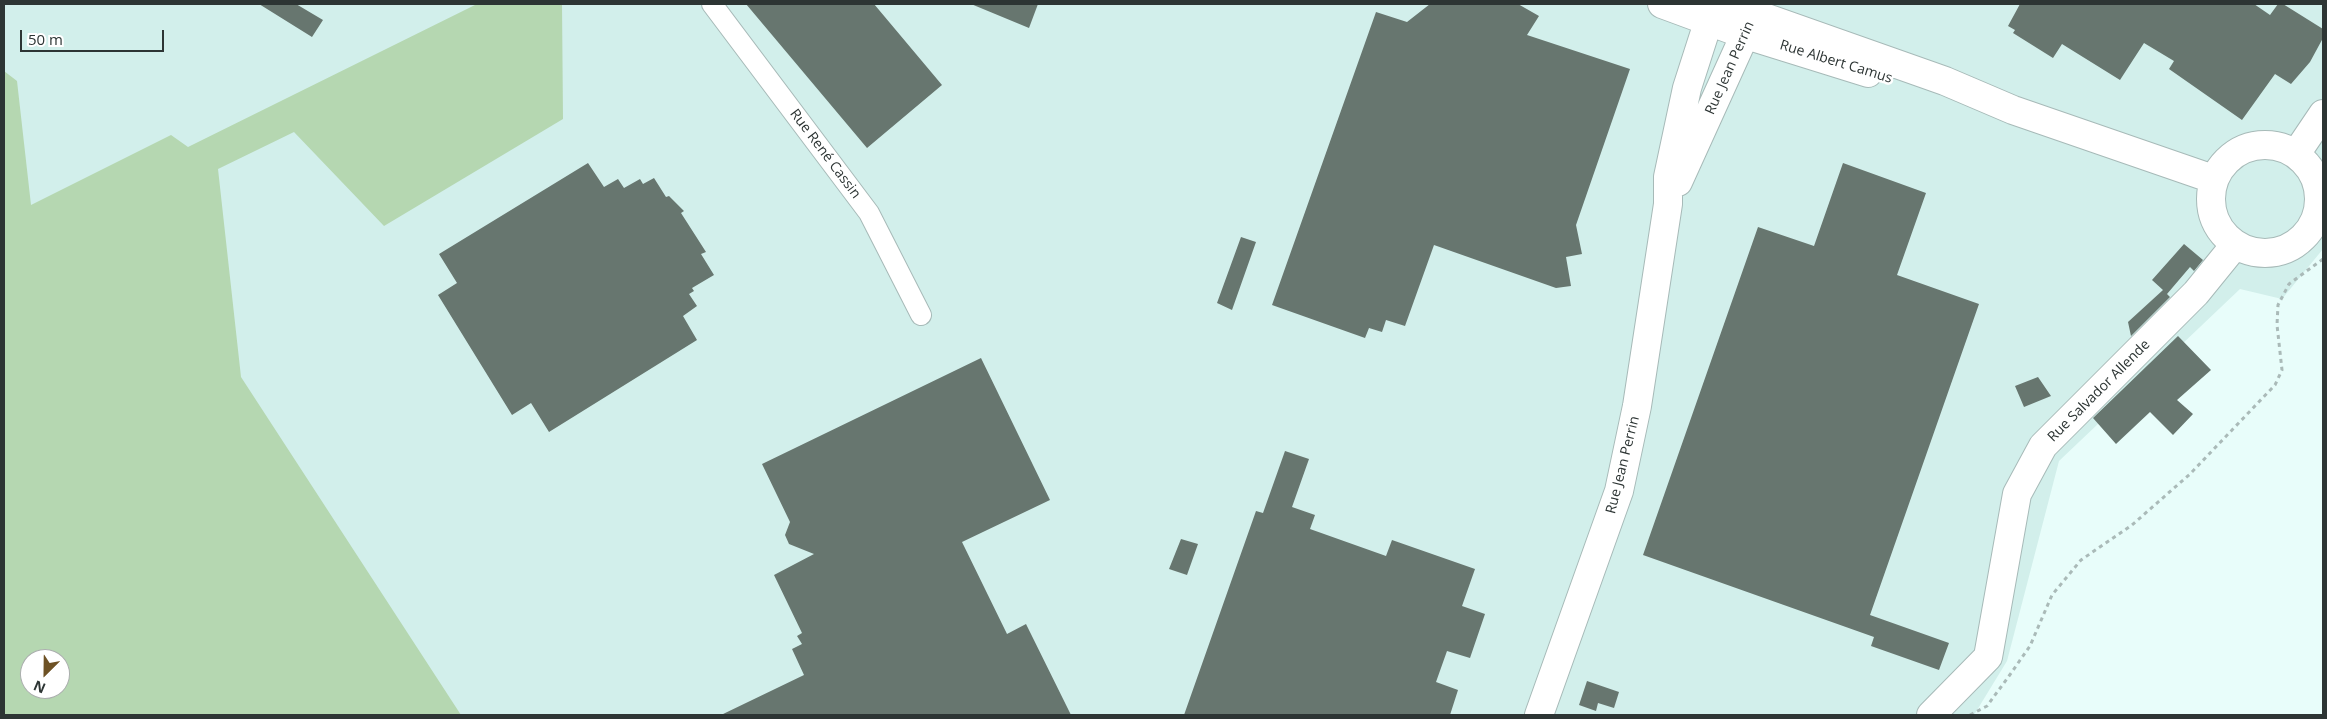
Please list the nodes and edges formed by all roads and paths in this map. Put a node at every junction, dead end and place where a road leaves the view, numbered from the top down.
1 (712, 4) edge
2 (1662, 4) edge
3 (1716, 9) edge
4 (1750, 24) junction
5 (2323, 114) edge
6 (2296, 154) junction
7 (2213, 179) junction
8 (1668, 204) junction
9 (2235, 245) junction
10 (2323, 259) edge
11 (921, 315) dead end
12 (1539, 715) edge
13 (1931, 715) edge
14 (1970, 715) edge

1 - 11 street, Rue René Cassin
2 - 3 street, Rue Albert Camus
3 - 4 street, Rue Albert Camus
3 - 8 street, Rue Jean Perrin
4 - 7 street, Rue Albert Camus
4 - 8 street, Rue Jean Perrin
5 - 6 street
6 - 7 street
6 - 9 street
7 - 9 street
8 - 12 street, Rue Jean Perrin
9 - 13 street, Rue Salvador Allende
10 - 14 path

